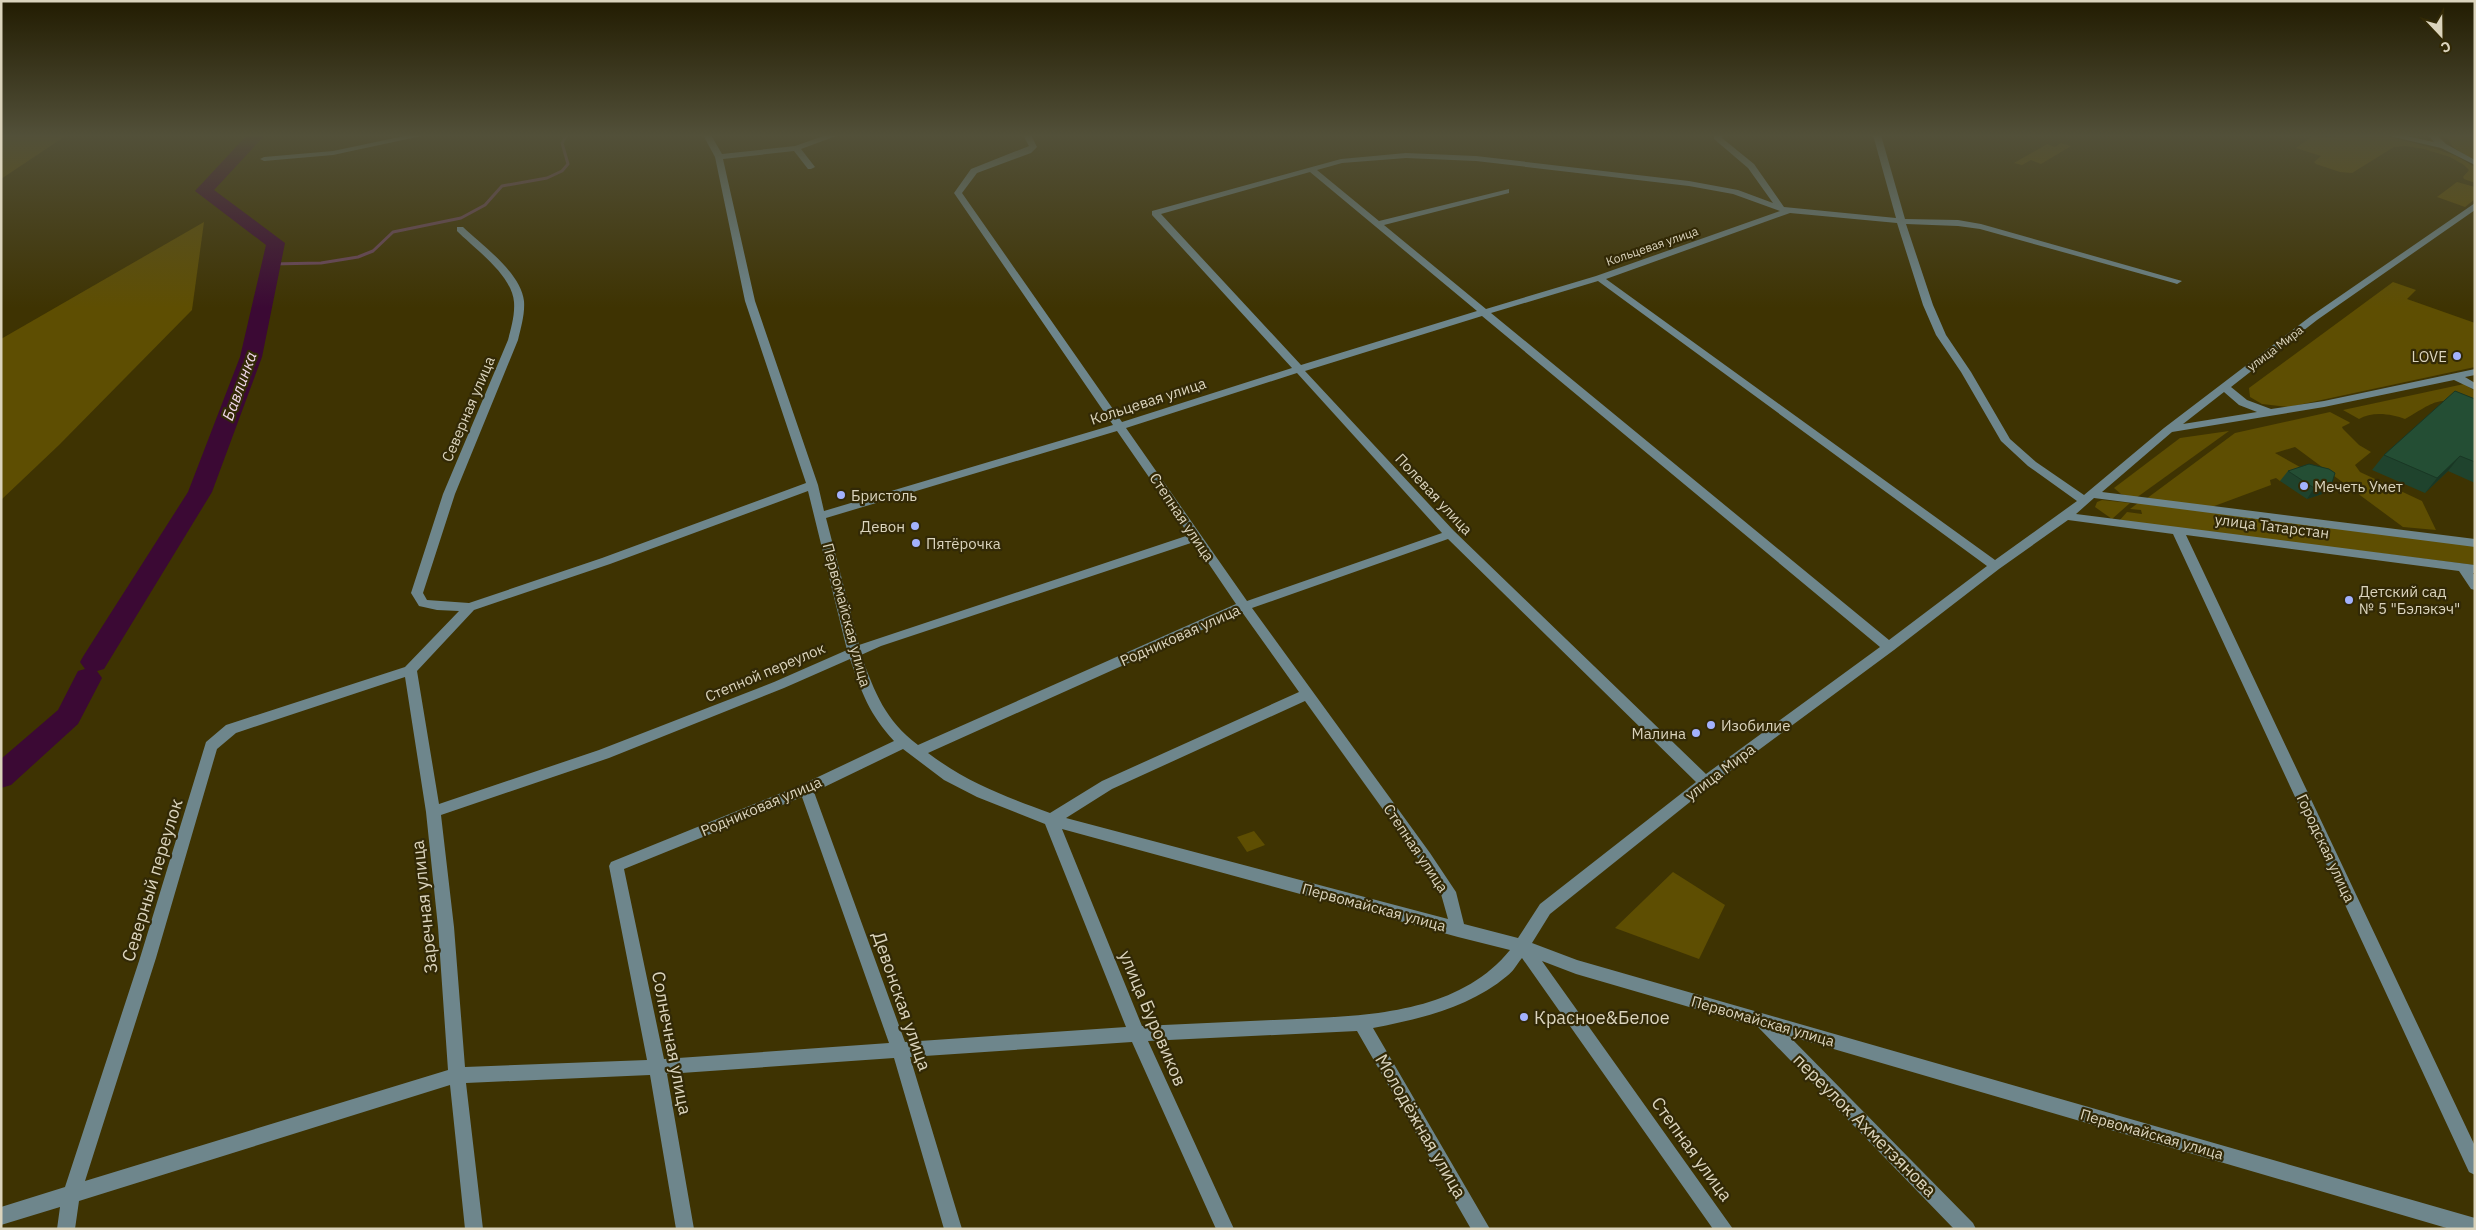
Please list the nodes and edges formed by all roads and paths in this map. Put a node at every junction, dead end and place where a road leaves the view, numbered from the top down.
1 (727, 192) edge
2 (958, 192) edge
3 (1230, 192) edge
4 (1339, 192) edge
5 (1501, 192) edge
6 (1735, 192) edge
7 (1770, 192) edge
8 (1893, 192) edge
9 (2475, 206) edge
10 (1780, 207) junction
11 (1791, 210) junction
12 (1901, 221) junction
13 (1377, 224) junction
14 (460, 229) dead end
15 (1599, 278) junction
16 (2177, 281) dead end
17 (1486, 312) junction
18 (1297, 369) junction
19 (2475, 372) edge
20 (2455, 376) junction
21 (2225, 386) junction
22 (2475, 387) edge
23 (2278, 411) junction
24 (1120, 426) junction
25 (2168, 430) junction
26 (812, 485) junction
27 (2088, 497) junction
28 (820, 516) junction
29 (2066, 516) junction
30 (2178, 530) junction
31 (1450, 534) junction
32 (1196, 537) junction
33 (2475, 544) edge
34 (1994, 566) junction
35 (2469, 568) edge
36 (2475, 586) edge
37 (1244, 606) junction
38 (470, 607) junction
39 (1889, 647) junction
40 (854, 652) junction
41 (410, 670) junction
42 (1308, 694) junction
43 (904, 742) junction
44 (917, 752) junction
45 (1705, 782) junction
46 (806, 789) junction
47 (433, 812) junction
48 (1051, 820) junction
49 (616, 866) joint
50 (1458, 930) junction
51 (1522, 946) junction
52 (1762, 1021) junction
53 (1361, 1023) junction
54 (1137, 1034) junction
55 (900, 1051) junction
56 (657, 1067) junction
57 (456, 1075) junction
58 (2475, 1166) edge
59 (71, 1196) junction
60 (1, 1216) edge
61 (2475, 1227) edge
62 (66, 1229) edge
63 (474, 1229) edge
64 (686, 1229) edge
65 (953, 1229) edge
66 (1225, 1229) edge
67 (1481, 1229) edge
68 (1724, 1229) edge
69 (1967, 1229) edge

1 - 26 street, Первомайская улица
2 - 24 street, Степная улица
3 - 18 street, Полевая улица
4 - 13 street
5 - 13 street
6 - 10 street
7 - 10 street
8 - 12 street
9 - 21 street, улица Мира
10 - 11 street
11 - 12 street
11 - 15 street, Кольцевая улица
12 - 16 street
12 - 27 street
13 - 17 street
14 - 38 street, Северная улица
15 - 17 street, Кольцевая улица
15 - 34 street
17 - 18 street, Кольцевая улица
17 - 39 street
18 - 24 street, Кольцевая улица
18 - 31 street, Полевая улица
19 - 20 street
20 - 22 street
20 - 23 street
21 - 23 street
21 - 25 street, улица Мира
23 - 25 street
24 - 28 street, Кольцевая улица
24 - 32 street, Степная улица
25 - 27 street, улица Мира
26 - 28 street, Первомайская улица
26 - 38 street
27 - 29 street, улица Мира
27 - 33 street, улица Татарстан
28 - 40 street, Первомайская улица
29 - 30 street, улица Татарстан
29 - 34 street, улица Мира
30 - 35 street, улица Татарстан
30 - 58 street, Городская улица
31 - 37 street, Родниковая улица
31 - 45 street, Полевая улица
32 - 37 street, Степная улица
32 - 40 street, Степной переулок
34 - 39 street, улица Мира
35 - 36 street
37 - 42 street, Степная улица
37 - 44 street, Родниковая улица
38 - 41 street
39 - 45 street, улица Мира
40 - 43 street, Первомайская улица
40 - 47 street, Степной переулок
41 - 47 street, Заречная улица
41 - 59 street, Северный переулок
42 - 48 street
42 - 50 street, Степная улица
43 - 44 street, Первомайская улица
43 - 46 street, Родниковая улица
44 - 48 street, Первомайская улица
45 - 51 street, улица Мира
46 - 49 street, Родниковая улица
46 - 55 street, Девонская улица
47 - 57 street, Заречная улица
48 - 50 street, Первомайская улица
48 - 54 street, улица Буровиков
49 - 56 street, Солнечная улица
50 - 51 street, Первомайская улица
51 - 52 street, Первомайская улица
51 - 53 street, улица Мира
51 - 68 street, Степная улица
52 - 61 street, Первомайская улица
52 - 69 street, переулок Ахметзянова
53 - 54 street, улица Мира
53 - 67 street, Молодёжная улица
54 - 55 street, улица Мира
54 - 66 street, улица Буровиков
55 - 56 street, улица Мира
55 - 65 street, Девонская улица
56 - 57 street, улица Мира
56 - 64 street, Солнечная улица
57 - 59 street, улица Мира
57 - 63 street, Заречная улица
59 - 60 street, улица Мира
59 - 62 street, Северный переулок

